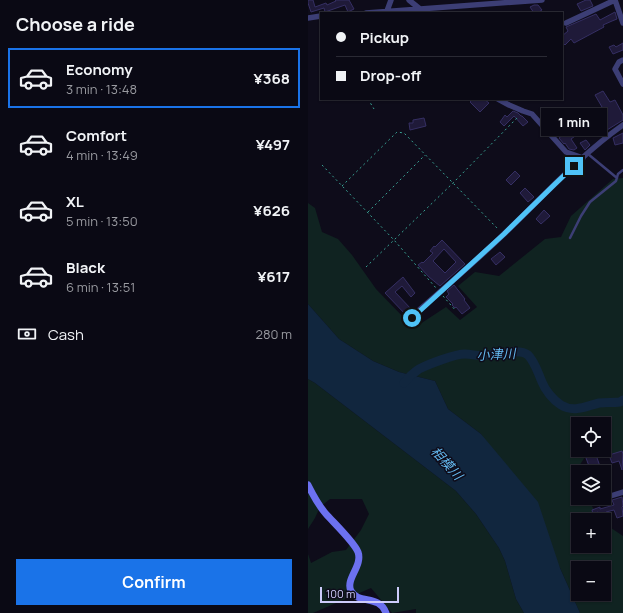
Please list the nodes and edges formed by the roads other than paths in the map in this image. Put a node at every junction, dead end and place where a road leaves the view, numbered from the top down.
1 (391, 0) edge
2 (409, 0) edge
3 (542, 0) edge
4 (615, 0) edge
5 (525, 1) edge
6 (420, 9) junction
7 (386, 12) joint
8 (309, 16) edge
9 (320, 16) edge
10 (566, 23) dead end
11 (623, 23) edge
12 (623, 60) edge
13 (623, 84) edge
14 (500, 100) edge
15 (623, 125) edge
16 (586, 156) junction
17 (623, 170) edge
18 (617, 178) junction
19 (570, 238) dead end
20 (412, 318) dead end
21 (308, 485) edge
22 (623, 492) edge
23 (611, 496) edge
24 (386, 613) edge

1 - 7 street
2 - 6 street
3 - 5 street
4 - 10 street
4 - 11 street
5 - 6 street
6 - 7 street
8 - 9 street
12 - 13 street
14 - 16 street
15 - 16 street
16 - 18 lane
16 - 20 street
17 - 18 lane
18 - 19 lane
21 - 24 main road
22 - 23 street

